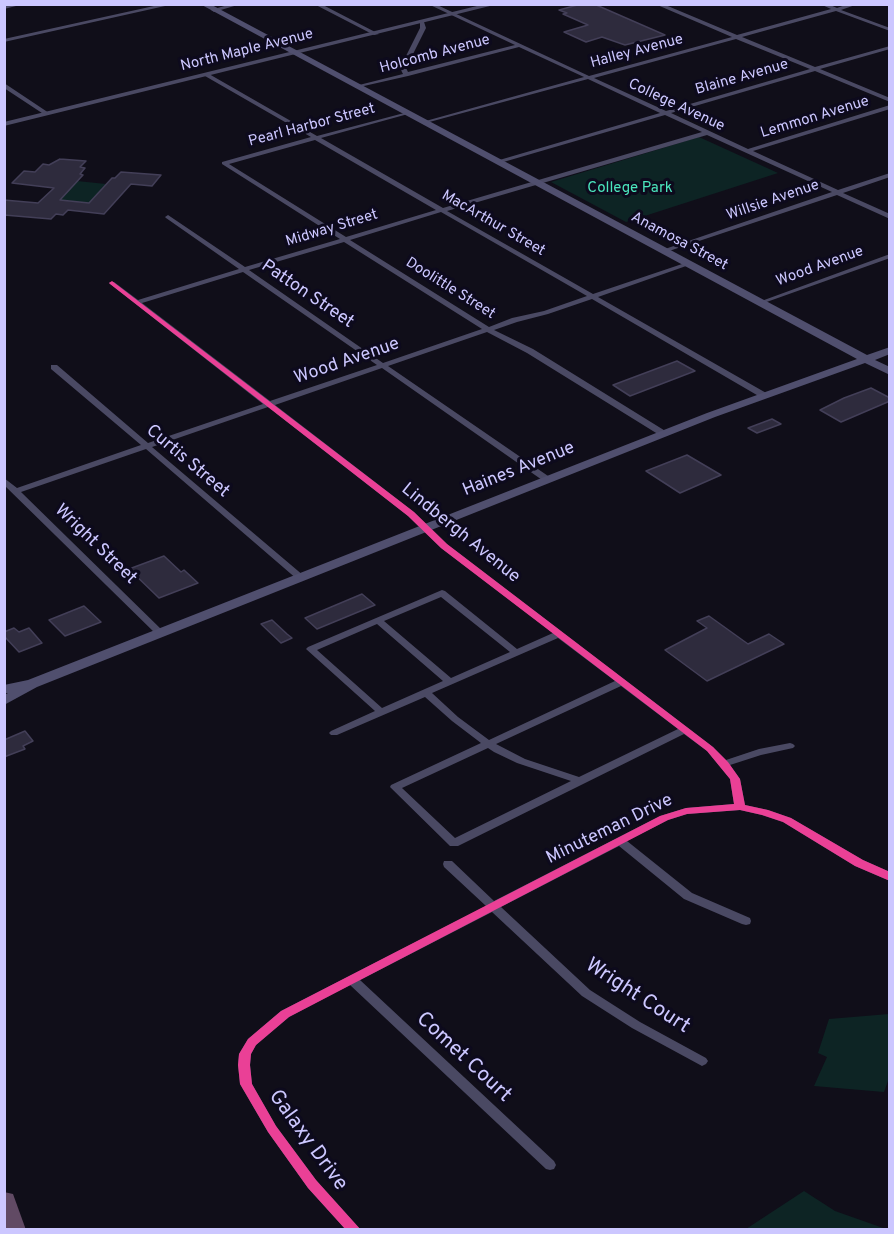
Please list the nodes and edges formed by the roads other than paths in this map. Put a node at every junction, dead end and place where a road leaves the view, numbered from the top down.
1 (22, 4) edge
2 (172, 4) edge
3 (203, 4) edge
4 (239, 4) edge
5 (316, 4) edge
6 (430, 4) edge
7 (495, 4) edge
8 (657, 4) edge
9 (675, 4) edge
10 (822, 4) edge
11 (856, 4) edge
12 (664, 7) junction
13 (4, 8) edge
14 (214, 10) junction
15 (836, 10) junction
16 (453, 15) junction
17 (422, 23) junction
18 (890, 30) edge
19 (376, 34) junction
20 (736, 37) junction
21 (4, 41) edge
22 (518, 45) junction
23 (890, 47) edge
24 (295, 54) junction
25 (815, 69) junction
26 (207, 75) junction
27 (406, 75) junction
28 (588, 78) junction
29 (4, 85) edge
30 (357, 87) junction
31 (890, 100) edge
32 (890, 107) edge
33 (406, 113) junction
34 (664, 113) junction
35 (47, 114) junction
36 (424, 123) junction
37 (4, 124) edge
38 (706, 133) junction
39 (316, 137) junction
40 (747, 152) junction
41 (498, 162) junction
42 (224, 163) joint
43 (890, 175) edge
44 (537, 183) junction
45 (837, 193) junction
46 (442, 210) junction
47 (168, 217) dead end
48 (890, 217) edge
49 (346, 239) junction
50 (664, 251) junction
51 (890, 256) edge
52 (687, 264) junction
53 (244, 270) junction
54 (112, 283) dead end
55 (592, 297) junction
56 (136, 302) junction
57 (759, 303) junction
58 (489, 330) junction
59 (890, 350) edge
60 (866, 359) junction
61 (383, 365) junction
62 (54, 367) dead end
63 (890, 372) edge
64 (765, 396) junction
65 (268, 404) junction
66 (664, 434) junction
67 (146, 447) junction
68 (4, 480) edge
69 (549, 480) junction
70 (16, 491) junction
71 (426, 528) junction
72 (301, 578) junction
73 (378, 620) junction
74 (161, 634) junction
75 (559, 634) junction
76 (516, 653) junction
77 (450, 682) junction
78 (622, 682) junction
79 (7, 692) edge
80 (426, 693) junction
81 (381, 712) junction
82 (684, 730) junction
83 (334, 733) dead end
84 (488, 744) junction
85 (790, 746) dead end
86 (724, 764) junction
87 (580, 781) junction
88 (740, 807) junction
89 (620, 841) junction
90 (448, 864) dead end
91 (890, 877) edge
92 (493, 906) junction
93 (746, 921) dead end
94 (351, 980) junction
95 (702, 1061) dead end
96 (550, 1164) dead end
97 (4, 1202) edge
98 (13, 1230) edge
99 (355, 1230) edge

1 - 13 street
2 - 21 street
3 - 14 main road, Anamosa Street
4 - 14 street
5 - 19 street
6 - 16 street, College Avenue
7 - 16 street, North Maple Avenue
8 - 12 street
9 - 12 street
10 - 15 street
11 - 15 street, Halley Avenue
12 - 20 street
14 - 24 main road, Anamosa Street
15 - 18 street
15 - 20 street, Halley Avenue
16 - 17 street, North Maple Avenue
16 - 22 street, College Avenue
17 - 19 street, North Maple Avenue
17 - 27 street
19 - 24 street, North Maple Avenue
20 - 25 street
20 - 28 street, Halley Avenue
22 - 27 street, Holcomb Avenue
22 - 28 street, College Avenue
23 - 25 street, Blaine Avenue
24 - 26 street, North Maple Avenue
24 - 30 main road, Anamosa Street
25 - 31 street
25 - 34 street, Blaine Avenue
26 - 35 street, North Maple Avenue
26 - 39 street, MacArthur Street
27 - 30 street, Holcomb Avenue
28 - 34 street, College Avenue
28 - 36 street, Halley Avenue
29 - 35 street
30 - 33 main road, Anamosa Street
32 - 40 street, Lemmon Avenue
33 - 36 main road, Anamosa Street
33 - 39 street, Pearl Harbor Street
34 - 38 street, College Avenue
34 - 41 street, Blaine Avenue
35 - 37 street, North Maple Avenue
36 - 41 main road, Anamosa Street
38 - 40 street, College Avenue
38 - 44 street, Midway Street
39 - 42 street, Pearl Harbor Street
39 - 46 street, MacArthur Street
40 - 45 street, College Avenue
41 - 44 main road, Anamosa Street
42 - 49 street, Doolittle Street
43 - 45 street, Willsie Avenue
44 - 46 street, Midway Street
44 - 50 main road, Anamosa Street
45 - 48 street, College Avenue
45 - 50 street, Willsie Avenue
46 - 49 street, Midway Street
46 - 55 street, MacArthur Street
47 - 53 street, Patton Street
49 - 53 street, Midway Street
49 - 58 street, Doolittle Street
50 - 52 main road, Anamosa Street
51 - 57 street, Wood Avenue
52 - 55 street, Wood Avenue
52 - 57 main road, Anamosa Street
53 - 56 street, Midway Street
53 - 61 street, Patton Street
54 - 56 street, Lindbergh Avenue
55 - 58 street, Wood Avenue
55 - 64 street, MacArthur Street
56 - 65 street, Lindbergh Avenue
57 - 60 main road, Anamosa Street
58 - 61 street, Wood Avenue
58 - 66 street, Doolittle Street
59 - 60 main road, Haines Avenue
60 - 63 main road, Anamosa Street
60 - 64 main road, Haines Avenue
61 - 65 street, Wood Avenue
61 - 69 street, Patton Street
62 - 67 street, Curtis Street
64 - 66 main road, Haines Avenue
65 - 67 street, Wood Avenue
65 - 71 street, Lindbergh Avenue
66 - 69 main road, Haines Avenue
67 - 70 street, Wood Avenue
67 - 72 street, Curtis Street
68 - 70 street, Wright Street
69 - 71 main road, Haines Avenue
70 - 74 street, Wright Street
71 - 72 main road, Haines Avenue
71 - 75 street, Lindbergh Avenue
72 - 74 main road, Haines Avenue
73 - 76 street
73 - 77 street
73 - 81 street
74 - 79 main road, Haines Avenue
75 - 76 street
75 - 78 street, Lindbergh Avenue
76 - 77 street
77 - 80 street
78 - 82 street, Lindbergh Avenue
78 - 84 street
80 - 81 street
80 - 84 street
81 - 83 street
82 - 86 street, Lindbergh Avenue
82 - 87 street
84 - 87 street
84 - 87 street
85 - 86 street
86 - 88 street, Lindbergh Avenue
88 - 89 street, Minuteman Drive
88 - 91 street, Minuteman Drive
89 - 92 street, Minuteman Drive
89 - 93 street
90 - 92 street, Wright Court
92 - 94 street, Minuteman Drive
92 - 95 street, Wright Court
94 - 96 street, Comet Court
94 - 99 street, Galaxy Drive
97 - 98 highway

